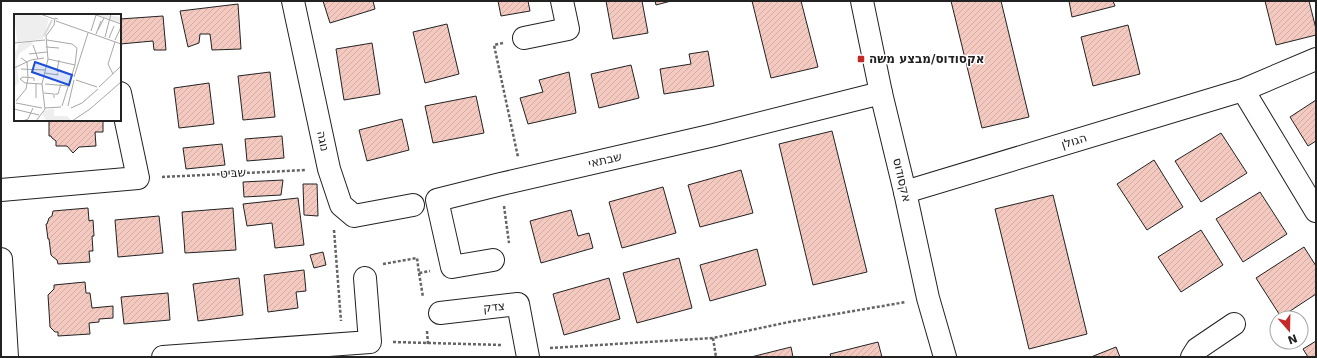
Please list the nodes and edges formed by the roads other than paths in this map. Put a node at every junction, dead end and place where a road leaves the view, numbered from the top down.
1 (292, 1) edge
2 (562, 1) edge
3 (862, 1) edge
4 (524, 38) road end
5 (1316, 59) edge
6 (1243, 90) junction
7 (881, 93) junction
8 (121, 98) edge
9 (1, 190) edge
10 (905, 192) junction
11 (413, 205) dead end
12 (1316, 211) edge
13 (1, 259) edge
14 (493, 260) dead end
15 (365, 278) road end
16 (440, 313) dead end
17 (1234, 324) dead end
18 (527, 351) edge
19 (7, 357) edge
20 (163, 357) edge
21 (945, 357) edge
22 (1192, 357) edge

1 - 11 street, נוגה
2 - 4 street
3 - 7 street, אקסודוס
5 - 6 street, הגולן
6 - 10 street, הגולן
6 - 12 street
7 - 10 street, אקסודוס
7 - 14 street, שבתאי
8 - 9 street
10 - 21 street, אקסודוס
13 - 19 street
15 - 20 street
16 - 18 street, צדק
17 - 22 street

